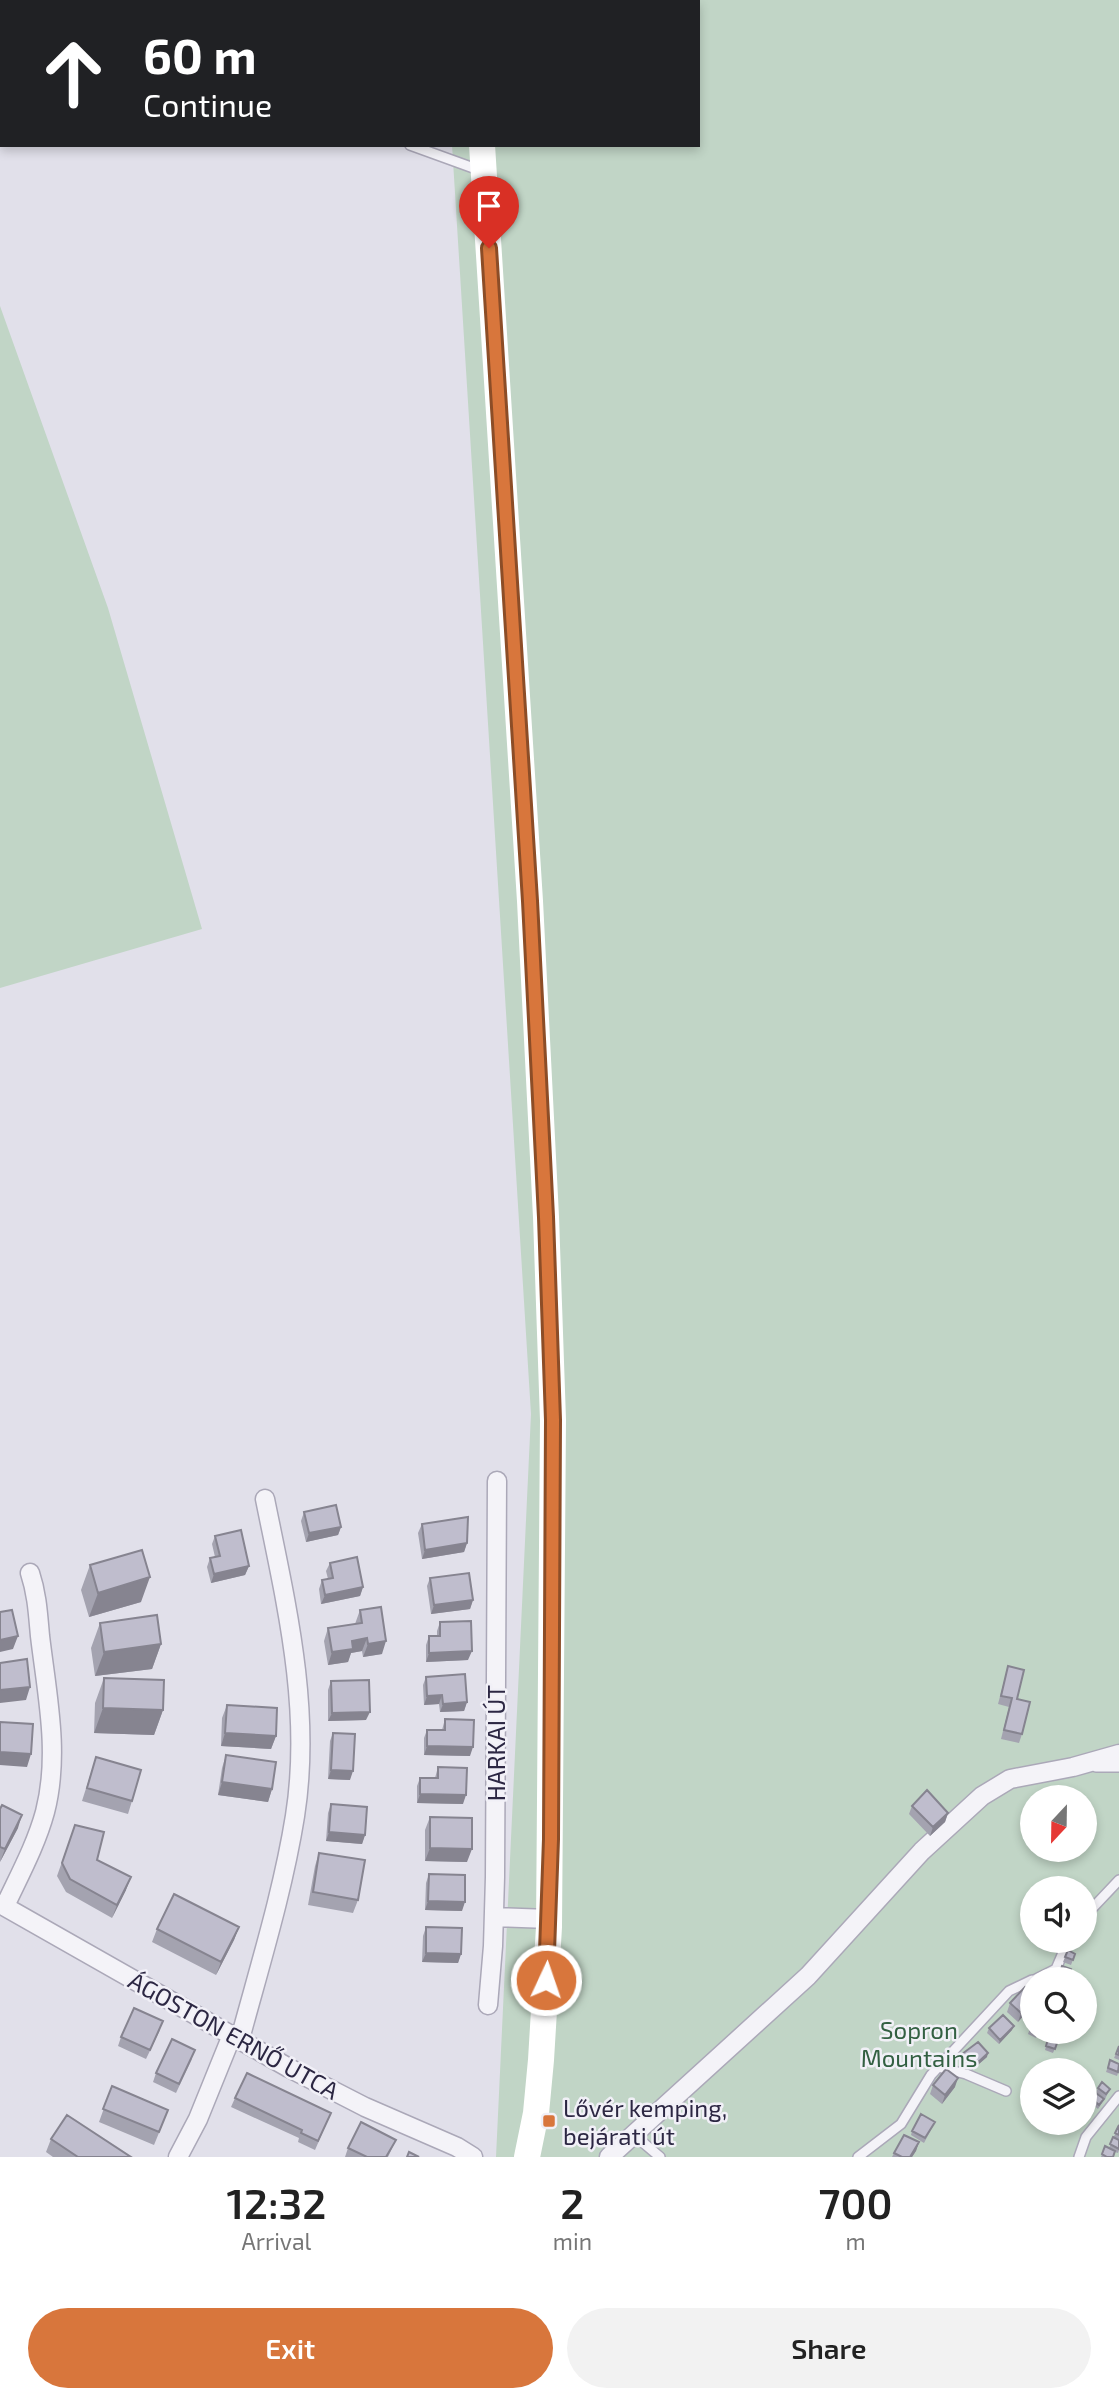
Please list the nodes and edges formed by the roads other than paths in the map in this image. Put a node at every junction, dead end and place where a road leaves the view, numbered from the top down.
1 (415, 147) edge
2 (482, 147) edge
3 (484, 172) junction
4 (497, 1481) dead end
5 (265, 1499) dead end
6 (30, 1573) dead end
7 (1116, 1762) edge
8 (1119, 1774) edge
9 (1119, 1880) edge
10 (1097, 1903) edge
11 (3, 1905) edge
12 (494, 1917) junction
13 (549, 1919) junction
14 (1020, 1986) edge
15 (488, 2006) dead end
16 (236, 2037) junction
17 (938, 2067) junction
18 (1006, 2091) dead end
19 (1119, 2096) edge
20 (633, 2134) junction
21 (178, 2157) edge
22 (473, 2157) edge
23 (527, 2157) edge
24 (609, 2157) edge
25 (660, 2157) edge
26 (858, 2157) edge
27 (1079, 2157) edge

1 - 3 lane
2 - 3 main road
3 - 13 main road
4 - 12 street, HARKAI ÚT
5 - 16 street
6 - 11 street
7 - 8 lane
7 - 20 street
9 - 10 lane
11 - 16 street, ÁGOSTON ERNŐ UTCA
12 - 13 street
12 - 15 street, HARKAI ÚT
13 - 23 main road
14 - 17 lane
16 - 21 street
16 - 22 street, ÁGOSTON ERNŐ UTCA
17 - 18 lane
17 - 26 lane
19 - 27 lane
20 - 24 street
20 - 25 lane

